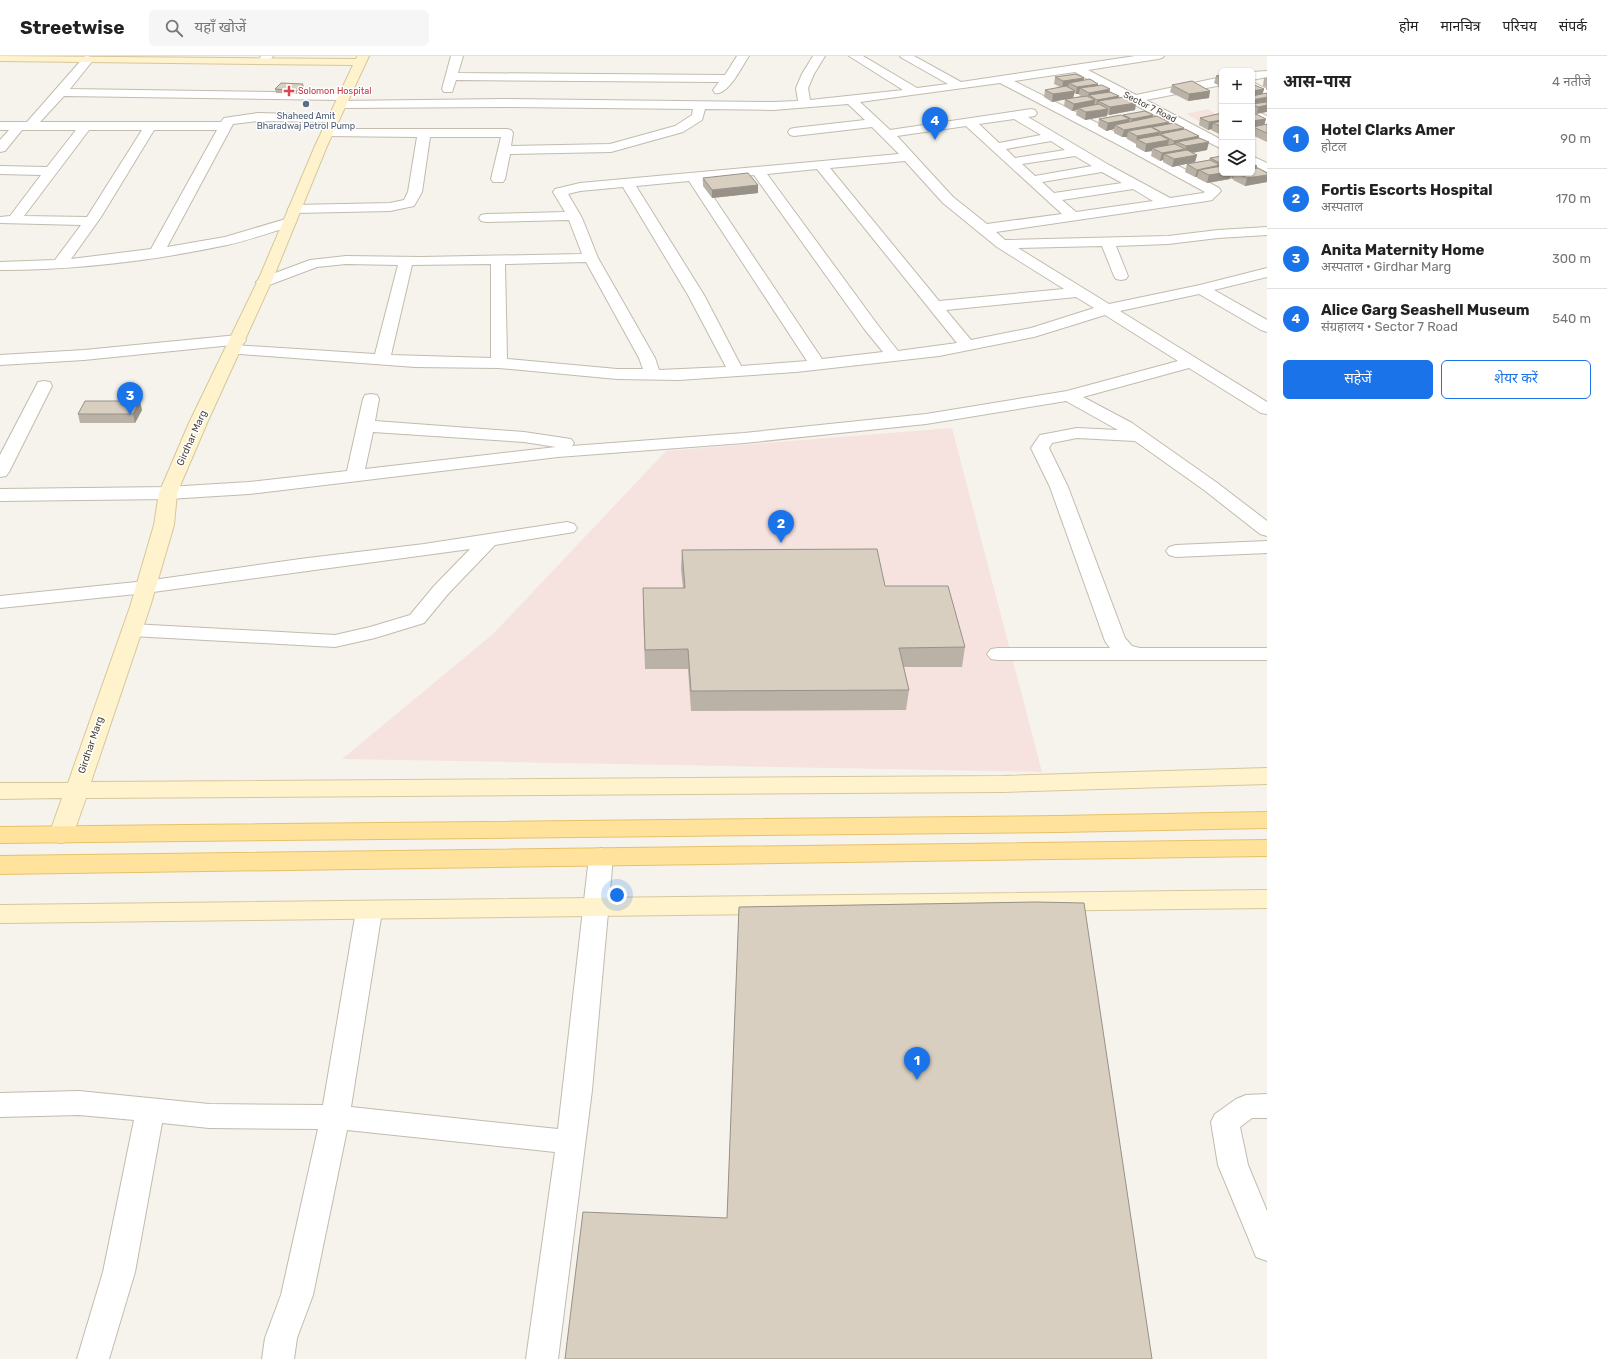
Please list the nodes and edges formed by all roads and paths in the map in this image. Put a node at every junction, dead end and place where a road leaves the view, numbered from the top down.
1 (457, 56) edge
2 (743, 56) edge
3 (819, 56) edge
4 (1158, 56) edge
5 (881, 57) dead end
6 (912, 57) edge
7 (1138, 57) edge
8 (0, 58) edge
9 (858, 58) edge
10 (88, 59) junction
11 (265, 59) edge
12 (361, 59) edge
13 (1078, 69) junction
14 (1267, 74) edge
15 (451, 76) junction
16 (1255, 76) edge
17 (728, 78) junction
18 (1002, 79) junction
19 (1219, 82) edge
20 (959, 85) junction
21 (1196, 86) junction
22 (1255, 87) edge
23 (61, 92) junction
24 (915, 92) junction
25 (1267, 93) edge
26 (1215, 95) dead end
27 (1133, 99) junction
28 (342, 100) junction
29 (851, 100) junction
30 (443, 104) junction
31 (805, 104) junction
32 (703, 105) junction
33 (1059, 108) junction
34 (1255, 114) edge
35 (1017, 116) junction
36 (334, 118) junction
37 (511, 118) junction
38 (1267, 120) edge
39 (970, 123) junction
40 (876, 124) junction
41 (86, 125) junction
42 (151, 125) junction
43 (0, 126) edge
44 (25, 126) junction
45 (226, 126) junction
46 (794, 132) dead end
47 (327, 133) junction
48 (424, 133) junction
49 (887, 134) junction
50 (1054, 137) junction
51 (1219, 142) edge
52 (996, 147) junction
53 (0, 148) edge
54 (504, 150) junction
55 (1079, 152) junction
56 (909, 157) junction
57 (1013, 162) junction
58 (1255, 162) edge
59 (821, 166) junction
60 (1104, 168) junction
61 (1267, 168) edge
62 (0, 170) edge
63 (52, 170) junction
64 (758, 171) junction
65 (693, 177) junction
66 (498, 179) dead end
67 (1032, 180) junction
68 (627, 183) junction
69 (1135, 185) junction
70 (1051, 198) junction
71 (1168, 203) junction
72 (574, 216) junction
73 (1074, 217) junction
74 (486, 218) dead end
75 (7, 220) edge
76 (290, 220) junction
77 (90, 221) junction
78 (984, 229) junction
79 (1267, 231) edge
80 (1108, 243) junction
81 (1002, 244) junction
82 (156, 253) junction
83 (591, 258) junction
84 (498, 260) junction
85 (406, 261) junction
86 (59, 265) junction
87 (0, 266) edge
88 (1121, 276) dead end
89 (266, 279) junction
90 (1258, 279) edge
91 (1201, 289) junction
92 (1080, 292) junction
93 (936, 306) junction
94 (1108, 309) junction
95 (1267, 327) edge
96 (235, 345) junction
97 (967, 345) junction
98 (894, 356) junction
99 (382, 359) junction
100 (0, 360) edge
101 (1192, 362) junction
102 (499, 364) junction
103 (816, 364) junction
104 (736, 371) junction
105 (653, 375) junction
106 (44, 386) dead end
107 (1068, 396) junction
108 (371, 399) dead end
109 (1267, 409) edge
110 (365, 426) junction
111 (1138, 436) junction
112 (599, 448) junction
113 (0, 472) edge
114 (355, 475) junction
115 (168, 493) junction
116 (0, 495) edge
117 (567, 528) dead end
118 (1267, 530) edge
119 (489, 540) junction
120 (1267, 547) edge
121 (1176, 551) dead end
122 (146, 587) junction
123 (0, 602) edge
124 (132, 630) junction
125 (998, 654) dead end
126 (1139, 654) junction
127 (1267, 654) edge
128 (1267, 776) edge
129 (0, 791) edge
130 (76, 791) junction
131 (1267, 820) edge
132 (0, 835) edge
133 (61, 835) junction
134 (1267, 848) edge
135 (601, 857) junction
136 (0, 865) edge
137 (1267, 899) edge
138 (596, 908) junction
139 (369, 911) junction
140 (0, 914) edge
141 (0, 1105) edge
142 (1267, 1106) edge
143 (150, 1110) junction
144 (335, 1117) junction
145 (571, 1142) junction
146 (1267, 1247) edge
147 (93, 1359) edge
148 (278, 1359) edge
149 (542, 1359) edge

1 - 15 street
2 - 17 street
3 - 31 street
4 - 7 street
5 - 9 street
6 - 20 street
7 - 13 street
8 - 10 street
9 - 24 street
10 - 11 street
10 - 23 street
11 - 12 street
12 - 28 street, Girdhar Marg
13 - 18 street
13 - 27 street, Sector 7 Road
14 - 16 street
15 - 17 street
15 - 30 street
17 - 32 street
18 - 20 street
18 - 33 street
19 - 21 street
20 - 24 street
21 - 26 street
21 - 27 street
22 - 25 street
23 - 28 street
23 - 44 street
24 - 29 street
27 - 51 street, Sector 7 Road
28 - 30 street
28 - 36 street, Girdhar Marg
29 - 31 street
29 - 40 street
30 - 37 street
31 - 32 street
32 - 37 street
32 - 54 street
33 - 35 street
33 - 71 street
34 - 38 street
35 - 39 street
35 - 50 street
36 - 45 street
36 - 47 street, Girdhar Marg
37 - 48 street
37 - 54 street
39 - 49 street
39 - 52 street
40 - 46 street
40 - 49 street
41 - 42 street
41 - 44 street
41 - 63 street
42 - 45 street
42 - 77 street
43 - 44 street
44 - 53 street
45 - 82 street
47 - 48 street
47 - 76 street, Girdhar Marg
48 - 76 street
49 - 56 street
50 - 52 street
50 - 55 street
52 - 57 street
54 - 66 street
55 - 57 street
55 - 60 street
56 - 59 street
56 - 78 street
57 - 67 street
58 - 61 street
59 - 64 street
59 - 93 street
60 - 67 street
60 - 69 street
62 - 63 street
63 - 75 street
64 - 65 street
64 - 98 street
65 - 68 street
65 - 103 street
67 - 70 street
68 - 72 street
68 - 104 street
69 - 70 street
69 - 71 street
70 - 73 street
71 - 73 street
72 - 74 street
72 - 83 street
73 - 78 street
75 - 77 street
76 - 82 street
76 - 89 street, Girdhar Marg
77 - 86 street
78 - 81 street
79 - 80 street
80 - 81 street
80 - 88 street
81 - 92 street
82 - 86 street
83 - 84 street
83 - 105 street
84 - 85 street
84 - 102 street
85 - 89 street
85 - 99 street
86 - 87 street
89 - 96 street, Girdhar Marg
90 - 91 street
91 - 94 street
91 - 95 street
92 - 93 street
92 - 94 street
93 - 97 street
94 - 97 street
94 - 101 street
96 - 99 street
96 - 100 street
96 - 115 street, Girdhar Marg
97 - 98 street
98 - 103 street
99 - 102 street
101 - 107 street
101 - 109 street
102 - 105 street
103 - 104 street
104 - 105 street
106 - 113 street
107 - 111 street
107 - 112 street
108 - 110 street
110 - 112 street
110 - 114 street
111 - 118 street
111 - 126 street
112 - 114 street
114 - 115 street
115 - 116 street
115 - 122 street, Girdhar Marg
117 - 119 street
119 - 122 street
119 - 124 street
120 - 121 street
122 - 123 street
122 - 124 street, Girdhar Marg
124 - 130 street, Girdhar Marg
125 - 126 street
126 - 127 street
128 - 130 street
129 - 130 street
130 - 133 street, Girdhar Marg
131 - 133 main road
132 - 133 main road
134 - 135 main road
135 - 136 main road
135 - 138 street
137 - 138 street
138 - 139 street
138 - 145 street
139 - 140 street
139 - 144 street
141 - 143 street
142 - 146 street
143 - 144 street
143 - 147 street
144 - 145 street
144 - 148 street
145 - 149 street

